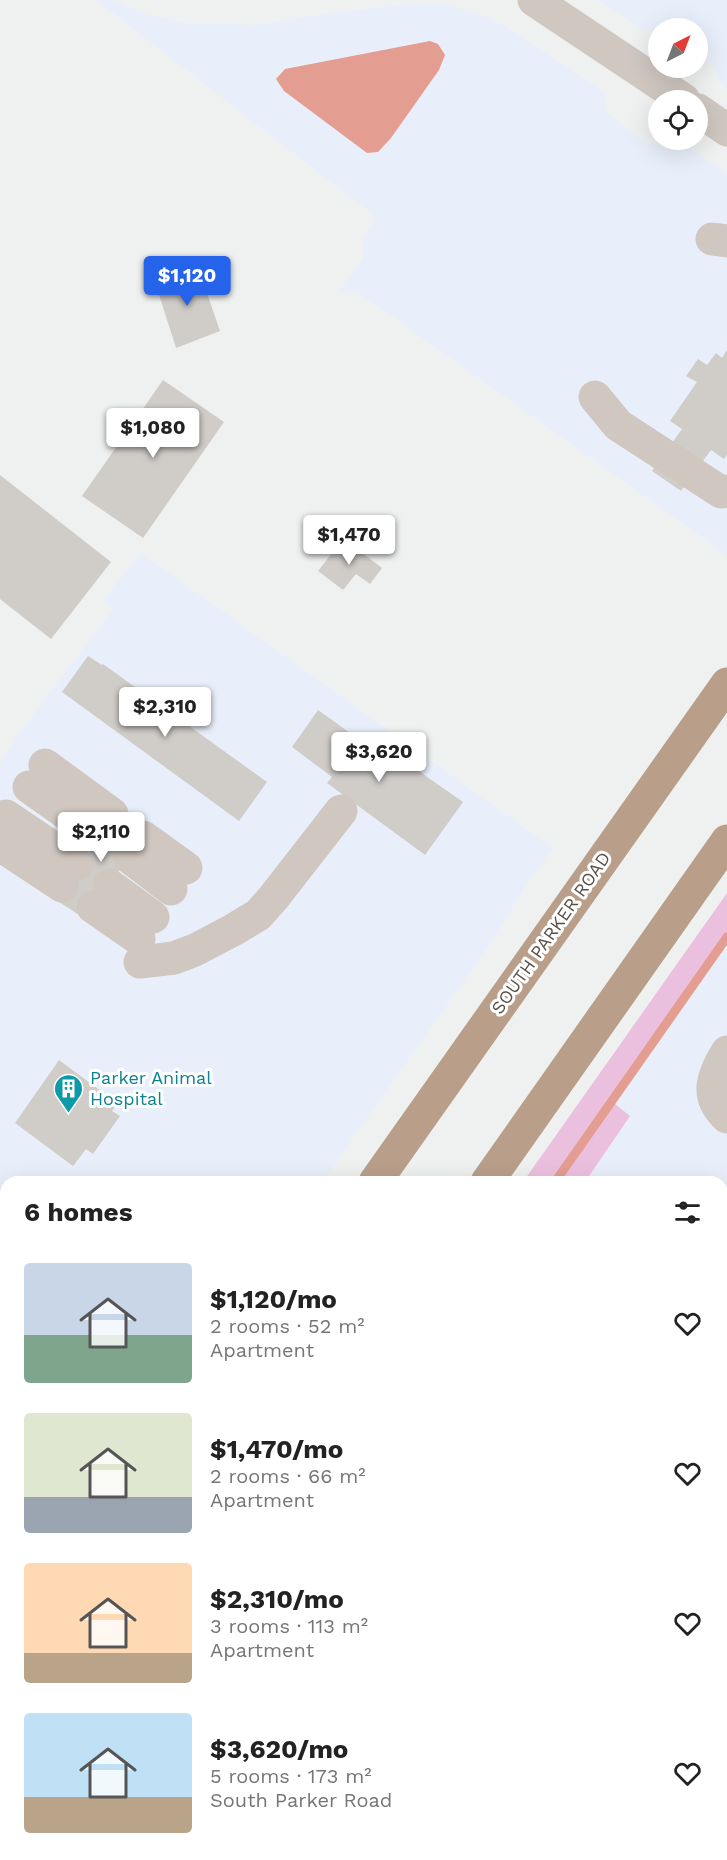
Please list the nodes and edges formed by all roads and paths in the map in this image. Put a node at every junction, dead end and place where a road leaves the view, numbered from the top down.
1 (534, 0) edge
2 (669, 90) edge
3 (708, 117) edge
4 (727, 130) edge
5 (595, 397) dead end
6 (727, 491) edge
7 (727, 684) edge
8 (37, 776) dead end
9 (341, 811) dead end
10 (105, 825) dead end
11 (3, 830) edge
12 (727, 841) edge
13 (136, 847) dead end
14 (70, 875) dead end
15 (179, 879) dead end
16 (101, 896) dead end
17 (727, 1052) edge
18 (727, 1117) edge
19 (379, 1176) edge
20 (491, 1176) edge

1 - 2 street
3 - 4 street
5 - 6 street
7 - 19 highway, SOUTH PARKER ROAD
8 - 10 street
9 - 16 street
11 - 14 street
12 - 20 highway
13 - 15 street
17 - 18 street

